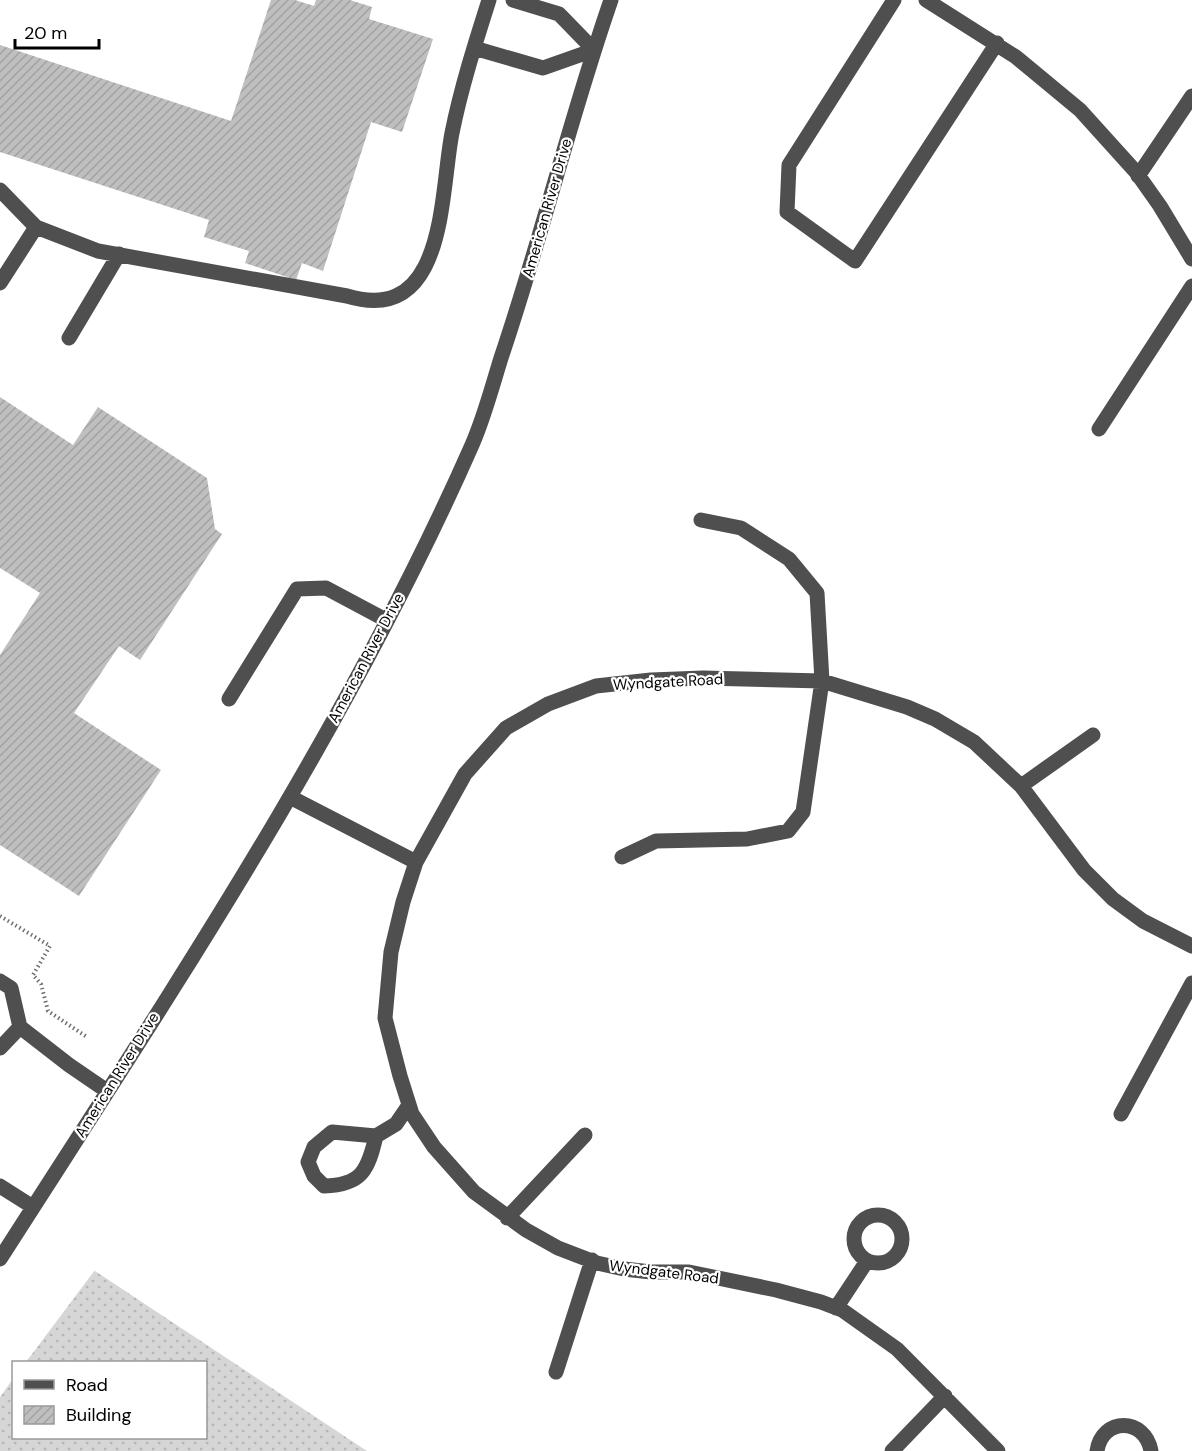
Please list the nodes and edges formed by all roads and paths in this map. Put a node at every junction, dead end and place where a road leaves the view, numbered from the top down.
1 (489, 0) edge
2 (513, 0) edge
3 (611, 0) edge
4 (894, 0) edge
5 (926, 0) edge
6 (997, 44) junction
7 (474, 48) junction
8 (594, 50) junction
9 (1192, 96) edge
10 (1138, 176) junction
11 (0, 190) edge
12 (36, 227) junction
13 (119, 254) junction
14 (1192, 259) edge
15 (0, 283) edge
16 (1192, 286) edge
17 (69, 338) dead end
18 (1099, 429) dead end
19 (702, 520) dead end
20 (386, 621) junction
21 (822, 681) junction
22 (229, 699) dead end
23 (1093, 735) dead end
24 (1021, 786) junction
25 (290, 797) junction
26 (622, 857) dead end
27 (416, 861) junction
28 (0, 916) edge
29 (1192, 946) edge
30 (0, 981) edge
31 (1192, 983) edge
32 (20, 1027) junction
33 (87, 1036) dead end
34 (0, 1048) edge
35 (107, 1091) junction
36 (409, 1105) junction
37 (1121, 1114) dead end
38 (585, 1135) dead end
39 (376, 1137) junction
40 (0, 1186) edge
41 (33, 1207) junction
42 (507, 1218) junction
43 (0, 1259) edge
44 (591, 1260) junction
45 (867, 1261) dead end
46 (836, 1308) junction
47 (556, 1372) dead end
48 (945, 1396) junction
49 (892, 1451) edge
50 (998, 1451) edge
51 (1097, 1451) edge
52 (1151, 1451) edge

1 - 7 street
2 - 8 street
3 - 8 street, American River Drive
4 - 6 street
5 - 6 street
6 - 10 street
7 - 8 street
7 - 13 street
8 - 20 street, American River Drive
9 - 10 street
10 - 14 street
11 - 12 street
12 - 13 street
12 - 15 street
13 - 17 street
16 - 18 street
19 - 21 street
20 - 22 street
20 - 25 street, American River Drive
21 - 24 street, Wyndgate Road
21 - 26 street
21 - 27 street, Wyndgate Road
23 - 24 street
24 - 29 street, Wyndgate Road
25 - 27 street
25 - 35 street, American River Drive
27 - 36 street, Wyndgate Road
28 - 33 path
30 - 32 street
31 - 37 street
32 - 34 street
32 - 35 street
35 - 41 street, American River Drive
36 - 39 street
36 - 42 street, Wyndgate Road
38 - 42 street
39 - 39 street
40 - 41 street
41 - 43 street, American River Drive
42 - 44 street, Wyndgate Road
44 - 46 street, Wyndgate Road
44 - 47 street
45 - 46 street
46 - 48 street, Wyndgate Road
48 - 49 street
48 - 50 street, Wyndgate Road
51 - 52 street

